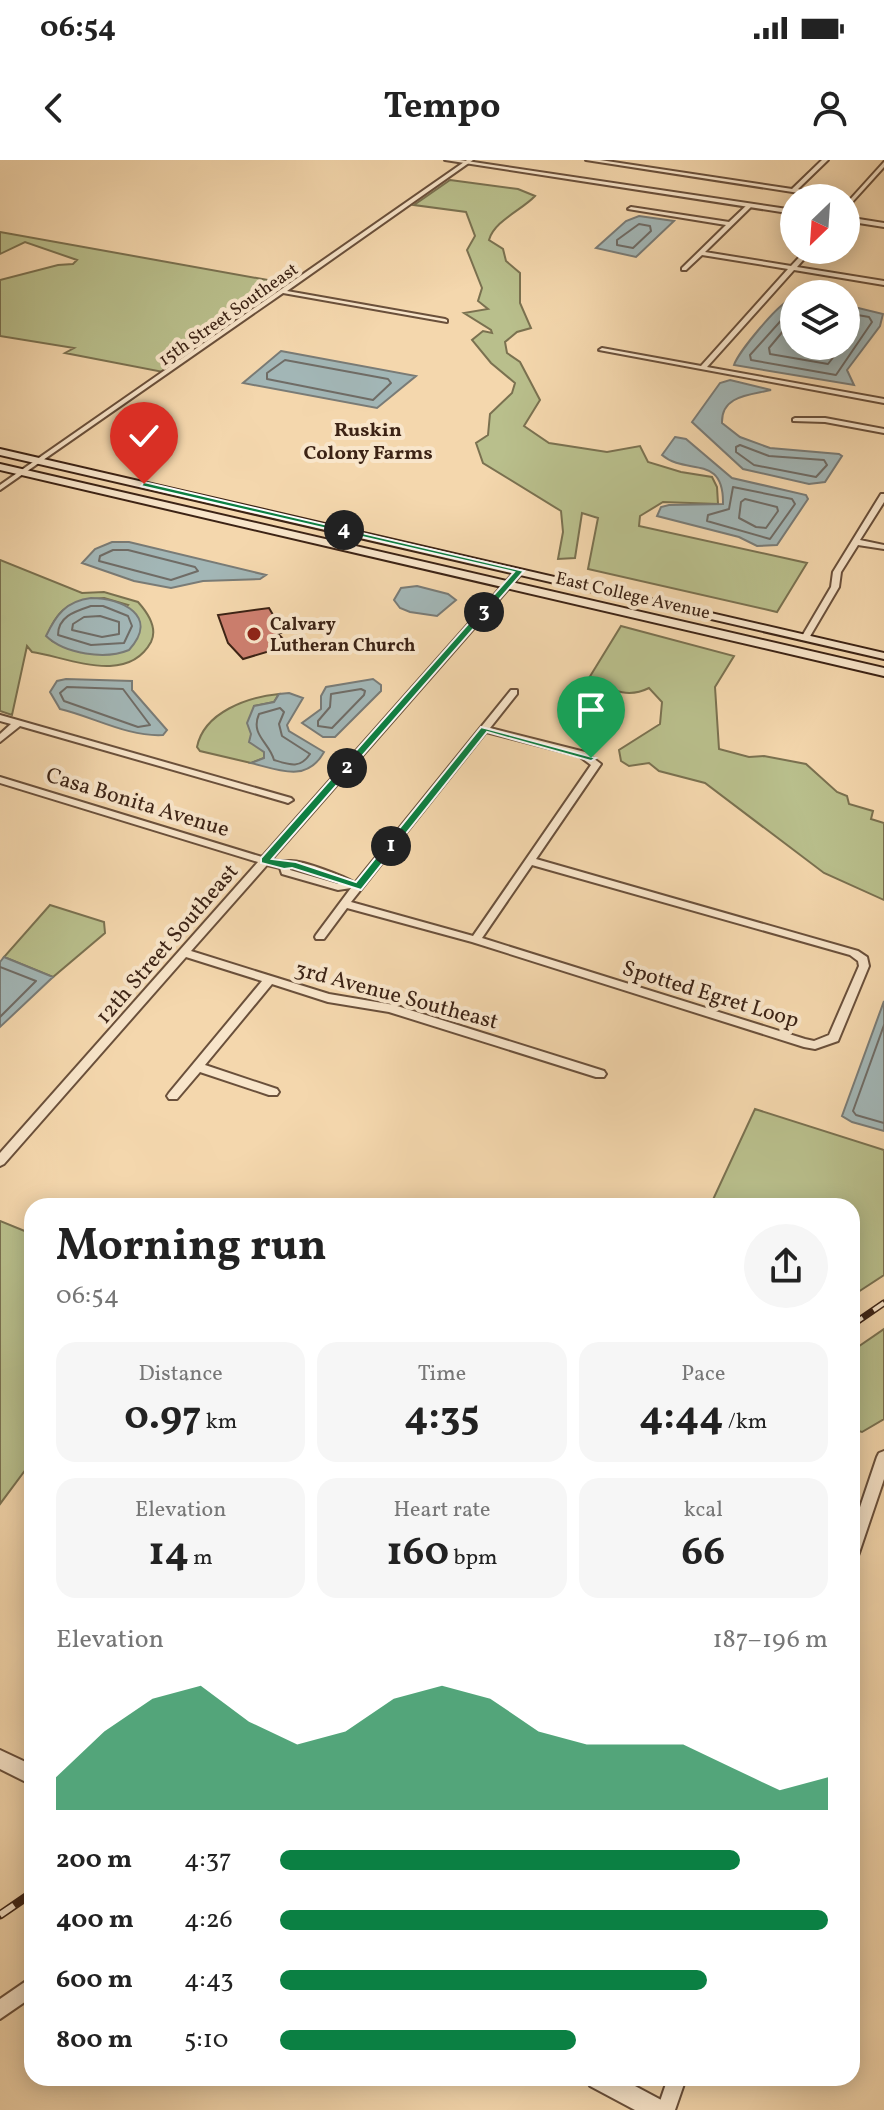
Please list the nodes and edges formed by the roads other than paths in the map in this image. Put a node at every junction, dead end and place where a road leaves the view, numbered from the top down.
1 (448, 160) edge
2 (589, 160) edge
3 (597, 160) edge
4 (825, 160) edge
5 (468, 161) edge
6 (884, 164) edge
7 (800, 184) edge
8 (780, 188) edge
9 (860, 191) edge
10 (750, 205) junction
11 (631, 209) dead end
12 (780, 210) edge
13 (860, 221) edge
14 (730, 224) junction
15 (884, 225) edge
16 (700, 253) junction
17 (798, 264) edge
18 (684, 269) dead end
19 (794, 269) junction
20 (884, 283) edge
21 (285, 292) junction
22 (445, 321) dead end
23 (602, 350) dead end
24 (703, 368) junction
25 (884, 401) edge
26 (795, 420) dead end
27 (884, 431) edge
28 (0, 452) edge
29 (40, 460) junction
30 (0, 467) edge
31 (23, 472) junction
32 (0, 488) edge
33 (884, 496) edge
34 (856, 542) junction
35 (884, 547) edge
36 (520, 571) junction
37 (508, 585) junction
38 (805, 638) junction
39 (884, 656) edge
40 (884, 672) edge
41 (514, 692) dead end
42 (0, 718) edge
43 (18, 723) junction
44 (485, 729) junction
45 (0, 739) edge
46 (0, 780) edge
47 (288, 800) dead end
48 (265, 861) junction
49 (530, 861) junction
50 (353, 886) junction
51 (345, 904) junction
52 (320, 937) dead end
53 (476, 940) junction
54 (184, 953) junction
55 (270, 979) junction
56 (199, 1067) junction
57 (600, 1074) dead end
58 (273, 1092) dead end
59 (173, 1096) dead end
60 (5, 1147) edge
61 (0, 1161) edge
62 (884, 1457) edge
63 (860, 1529) edge
64 (0, 1759) edge
65 (24, 1771) edge
66 (24, 1992) edge
67 (0, 2010) edge
68 (613, 2086) edge
69 (674, 2086) edge
70 (657, 2110) edge
71 (666, 2110) edge

1 - 5 street
2 - 3 street
3 - 8 street
4 - 7 street
5 - 10 street
5 - 21 street, 15th Street Southeast
6 - 9 street
10 - 12 street
10 - 14 street
11 - 14 street
13 - 15 street
14 - 16 street
16 - 18 street
16 - 19 street
17 - 19 street
19 - 20 street
19 - 24 street
21 - 22 street
21 - 29 street, 15th Street Southeast
23 - 24 street
24 - 25 street
26 - 27 street
28 - 29 main road, East College Avenue
29 - 31 street, 15th Street Southeast
29 - 36 main road, East College Avenue
30 - 31 main road, East College Avenue
31 - 32 street, 15th Street Southeast
31 - 37 main road, East College Avenue
33 - 34 street
34 - 35 street
34 - 38 street
36 - 37 street, 12th Street Southeast
36 - 38 main road, East College Avenue
37 - 40 main road, East College Avenue
37 - 48 street, 12th Street Southeast
38 - 39 main road, East College Avenue
41 - 44 street
42 - 43 street
43 - 45 street
43 - 47 street
44 - 49 street
44 - 50 street
46 - 48 street, Casa Bonita Avenue
48 - 50 street, Casa Bonita Avenue
48 - 54 street, 12th Street Southeast
49 - 53 street
49 - 53 street, Spotted Egret Loop
50 - 51 street
51 - 52 street
51 - 53 street, Spotted Egret Loop
54 - 55 street, 3rd Avenue Southeast
54 - 60 street, 12th Street Southeast
55 - 56 street
55 - 57 street, 3rd Avenue Southeast
56 - 58 street
56 - 59 street
60 - 61 street, 12th Street Southeast
62 - 63 street
64 - 65 street
66 - 67 street
68 - 70 street
69 - 71 street

